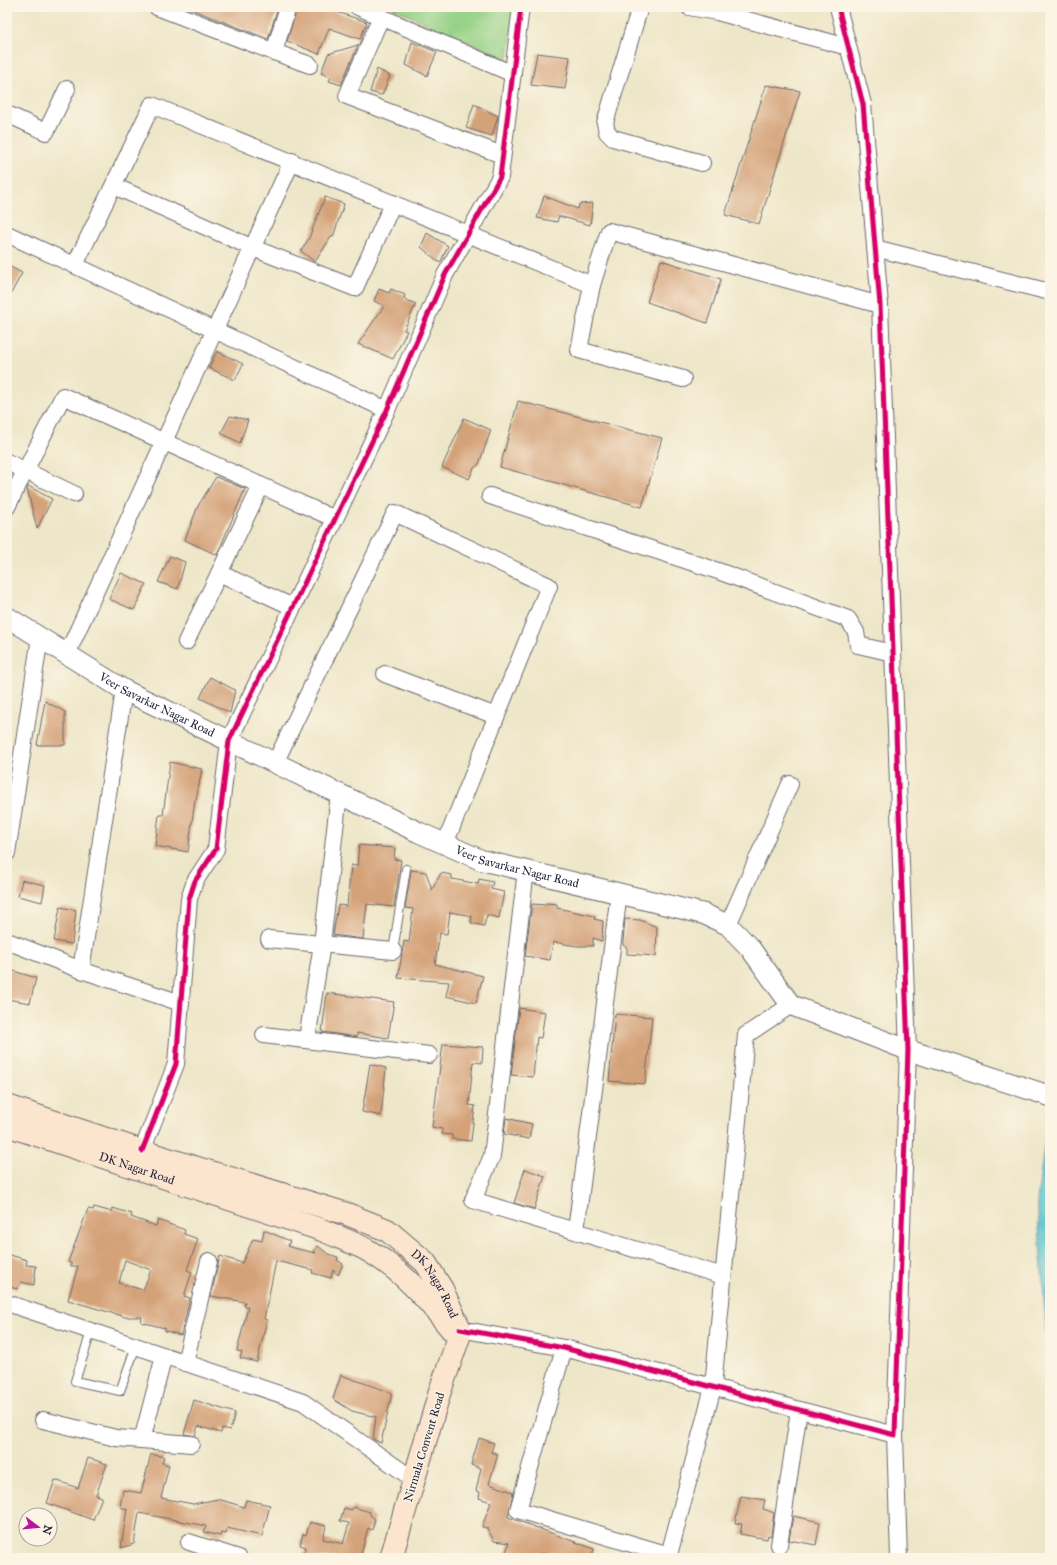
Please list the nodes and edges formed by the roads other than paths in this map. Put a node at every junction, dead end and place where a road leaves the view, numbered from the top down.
1 (157, 7) edge
2 (288, 7) edge
3 (358, 7) edge
4 (521, 7) edge
5 (640, 7) edge
6 (688, 7) edge
7 (838, 7) edge
8 (381, 17) junction
9 (848, 47) junction
10 (274, 52) junction
11 (310, 65) dead end
12 (513, 74) junction
13 (67, 89) dead end
14 (7, 114) edge
15 (502, 155) junction
16 (292, 161) junction
17 (702, 163) dead end
18 (114, 186) junction
19 (393, 203) junction
20 (7, 234) edge
21 (468, 234) junction
22 (253, 247) junction
23 (875, 248) junction
24 (75, 265) junction
25 (592, 285) junction
26 (1050, 292) edge
27 (880, 305) junction
28 (215, 330) junction
29 (683, 379) dead end
30 (387, 410) junction
31 (164, 442) junction
32 (7, 462) edge
33 (25, 471) junction
34 (261, 486) junction
35 (74, 494) dead end
36 (490, 496) dead end
37 (7, 507) edge
38 (335, 519) junction
39 (219, 573) junction
40 (293, 607) junction
41 (7, 616) edge
42 (40, 637) junction
43 (186, 642) dead end
44 (893, 653) junction
45 (67, 654) junction
46 (385, 674) dead end
47 (124, 690) junction
48 (496, 716) junction
49 (229, 741) junction
50 (275, 763) junction
51 (790, 784) dead end
52 (339, 794) junction
53 (445, 844) junction
54 (7, 853) edge
55 (406, 869) dead end
56 (526, 870) junction
57 (619, 893) junction
58 (728, 924) junction
59 (269, 939) dead end
60 (7, 941) edge
61 (322, 944) junction
62 (393, 951) joint
63 (81, 970) junction
64 (181, 1003) junction
65 (791, 1005) junction
66 (264, 1035) dead end
67 (307, 1039) junction
68 (908, 1050) junction
69 (429, 1055) dead end
70 (1050, 1096) edge
71 (7, 1106) edge
72 (7, 1125) edge
73 (142, 1150) junction
74 (576, 1231) junction
75 (209, 1261) dead end
76 (723, 1276) junction
77 (7, 1303) edge
78 (91, 1332) junction
79 (459, 1333) junction
80 (136, 1346) junction
81 (564, 1348) junction
82 (164, 1356) junction
83 (185, 1363) junction
84 (713, 1387) junction
85 (799, 1410) junction
86 (42, 1420) dead end
87 (895, 1435) junction
88 (142, 1440) junction
89 (192, 1444) dead end
90 (414, 1479) junction
91 (189, 1542) dead end
92 (778, 1545) dead end
93 (239, 1558) edge
94 (391, 1558) edge
95 (899, 1558) edge

1 - 10 street
2 - 10 street
3 - 8 street
4 - 12 street
5 - 17 street
6 - 9 street
7 - 9 street
8 - 12 street
8 - 15 street
9 - 23 street
10 - 11 street
12 - 15 street
13 - 14 street
15 - 21 street
16 - 18 street
16 - 19 street
16 - 22 street
18 - 22 street
18 - 24 street
19 - 21 street
19 - 22 street
20 - 24 street
21 - 25 street
21 - 30 street
22 - 28 street
23 - 26 street
23 - 27 street
24 - 28 street
25 - 27 street
25 - 29 street
27 - 44 street
28 - 30 street
28 - 31 street
30 - 38 street
31 - 33 street
31 - 34 street
31 - 45 street
32 - 33 street
33 - 35 street
33 - 37 street
34 - 38 street
34 - 39 street
36 - 44 street
38 - 40 street
39 - 40 street
39 - 43 street
40 - 49 street
41 - 42 street, Veer Savarkar Nagar Road
42 - 45 street, Veer Savarkar Nagar Road
42 - 54 street
44 - 68 street
45 - 47 street, Veer Savarkar Nagar Road
46 - 48 street
47 - 49 street, Veer Savarkar Nagar Road
47 - 63 street
48 - 50 street
48 - 53 street
49 - 50 street, Veer Savarkar Nagar Road
49 - 64 street
50 - 52 street, Veer Savarkar Nagar Road
51 - 58 street
52 - 53 street, Veer Savarkar Nagar Road
52 - 61 street
53 - 56 street, Veer Savarkar Nagar Road
55 - 62 lane
56 - 57 street, Veer Savarkar Nagar Road
56 - 74 street
57 - 58 street, Veer Savarkar Nagar Road
57 - 74 street
58 - 65 street, Veer Savarkar Nagar Road
59 - 61 street
60 - 63 street
61 - 62 street
61 - 67 street
63 - 64 street
64 - 73 street
65 - 68 street
65 - 76 street
66 - 67 street
67 - 69 street
68 - 70 street
68 - 87 street
71 - 73 main road, DK Nagar Road
72 - 79 main road, DK Nagar Road
73 - 79 main road, DK Nagar Road
74 - 76 street
75 - 83 street
76 - 84 street
77 - 78 street
78 - 80 street
78 - 80 lane
79 - 81 street
79 - 90 main road, Nirmala Convent Road
80 - 82 street
81 - 84 street
81 - 84 street
82 - 83 street
82 - 88 street
83 - 90 street
84 - 85 street
85 - 87 street
85 - 92 street
86 - 88 street
87 - 95 street
88 - 89 street
90 - 94 main road, Nirmala Convent Road
91 - 93 street

